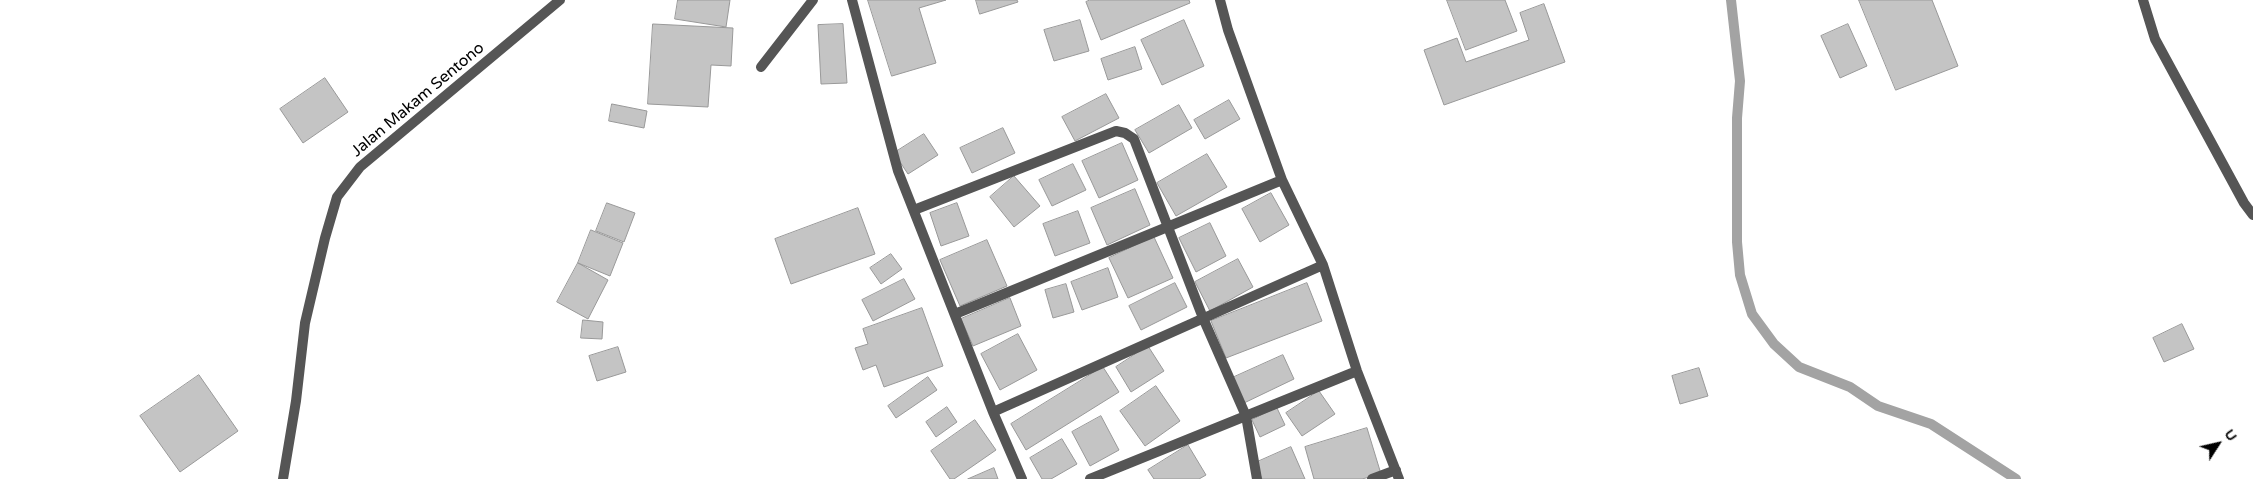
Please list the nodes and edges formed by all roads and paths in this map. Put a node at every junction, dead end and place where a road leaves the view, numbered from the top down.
1 (560, 0) edge
2 (813, 0) edge
3 (852, 0) edge
4 (1220, 0) edge
5 (2144, 0) edge
6 (761, 67) dead end
7 (1282, 180) junction
8 (914, 210) junction
9 (2253, 215) edge
10 (1168, 226) junction
11 (1323, 265) junction
12 (955, 314) junction
13 (1203, 318) junction
14 (1356, 371) junction
15 (992, 412) junction
16 (1246, 416) junction
17 (1397, 475) edge
18 (282, 479) edge
19 (1022, 479) edge
20 (1090, 479) edge
21 (1257, 479) edge
22 (1372, 479) edge

1 - 18 street, Jalan Makam Sentono
2 - 6 street
3 - 8 street
4 - 7 street
5 - 9 street
7 - 10 street
7 - 11 street
8 - 10 street
8 - 12 street
10 - 12 street
10 - 13 street
11 - 13 street
11 - 14 street
12 - 15 street
13 - 15 street
13 - 16 street
14 - 16 street
14 - 17 street
15 - 19 street
16 - 20 street
16 - 21 street
17 - 22 street

